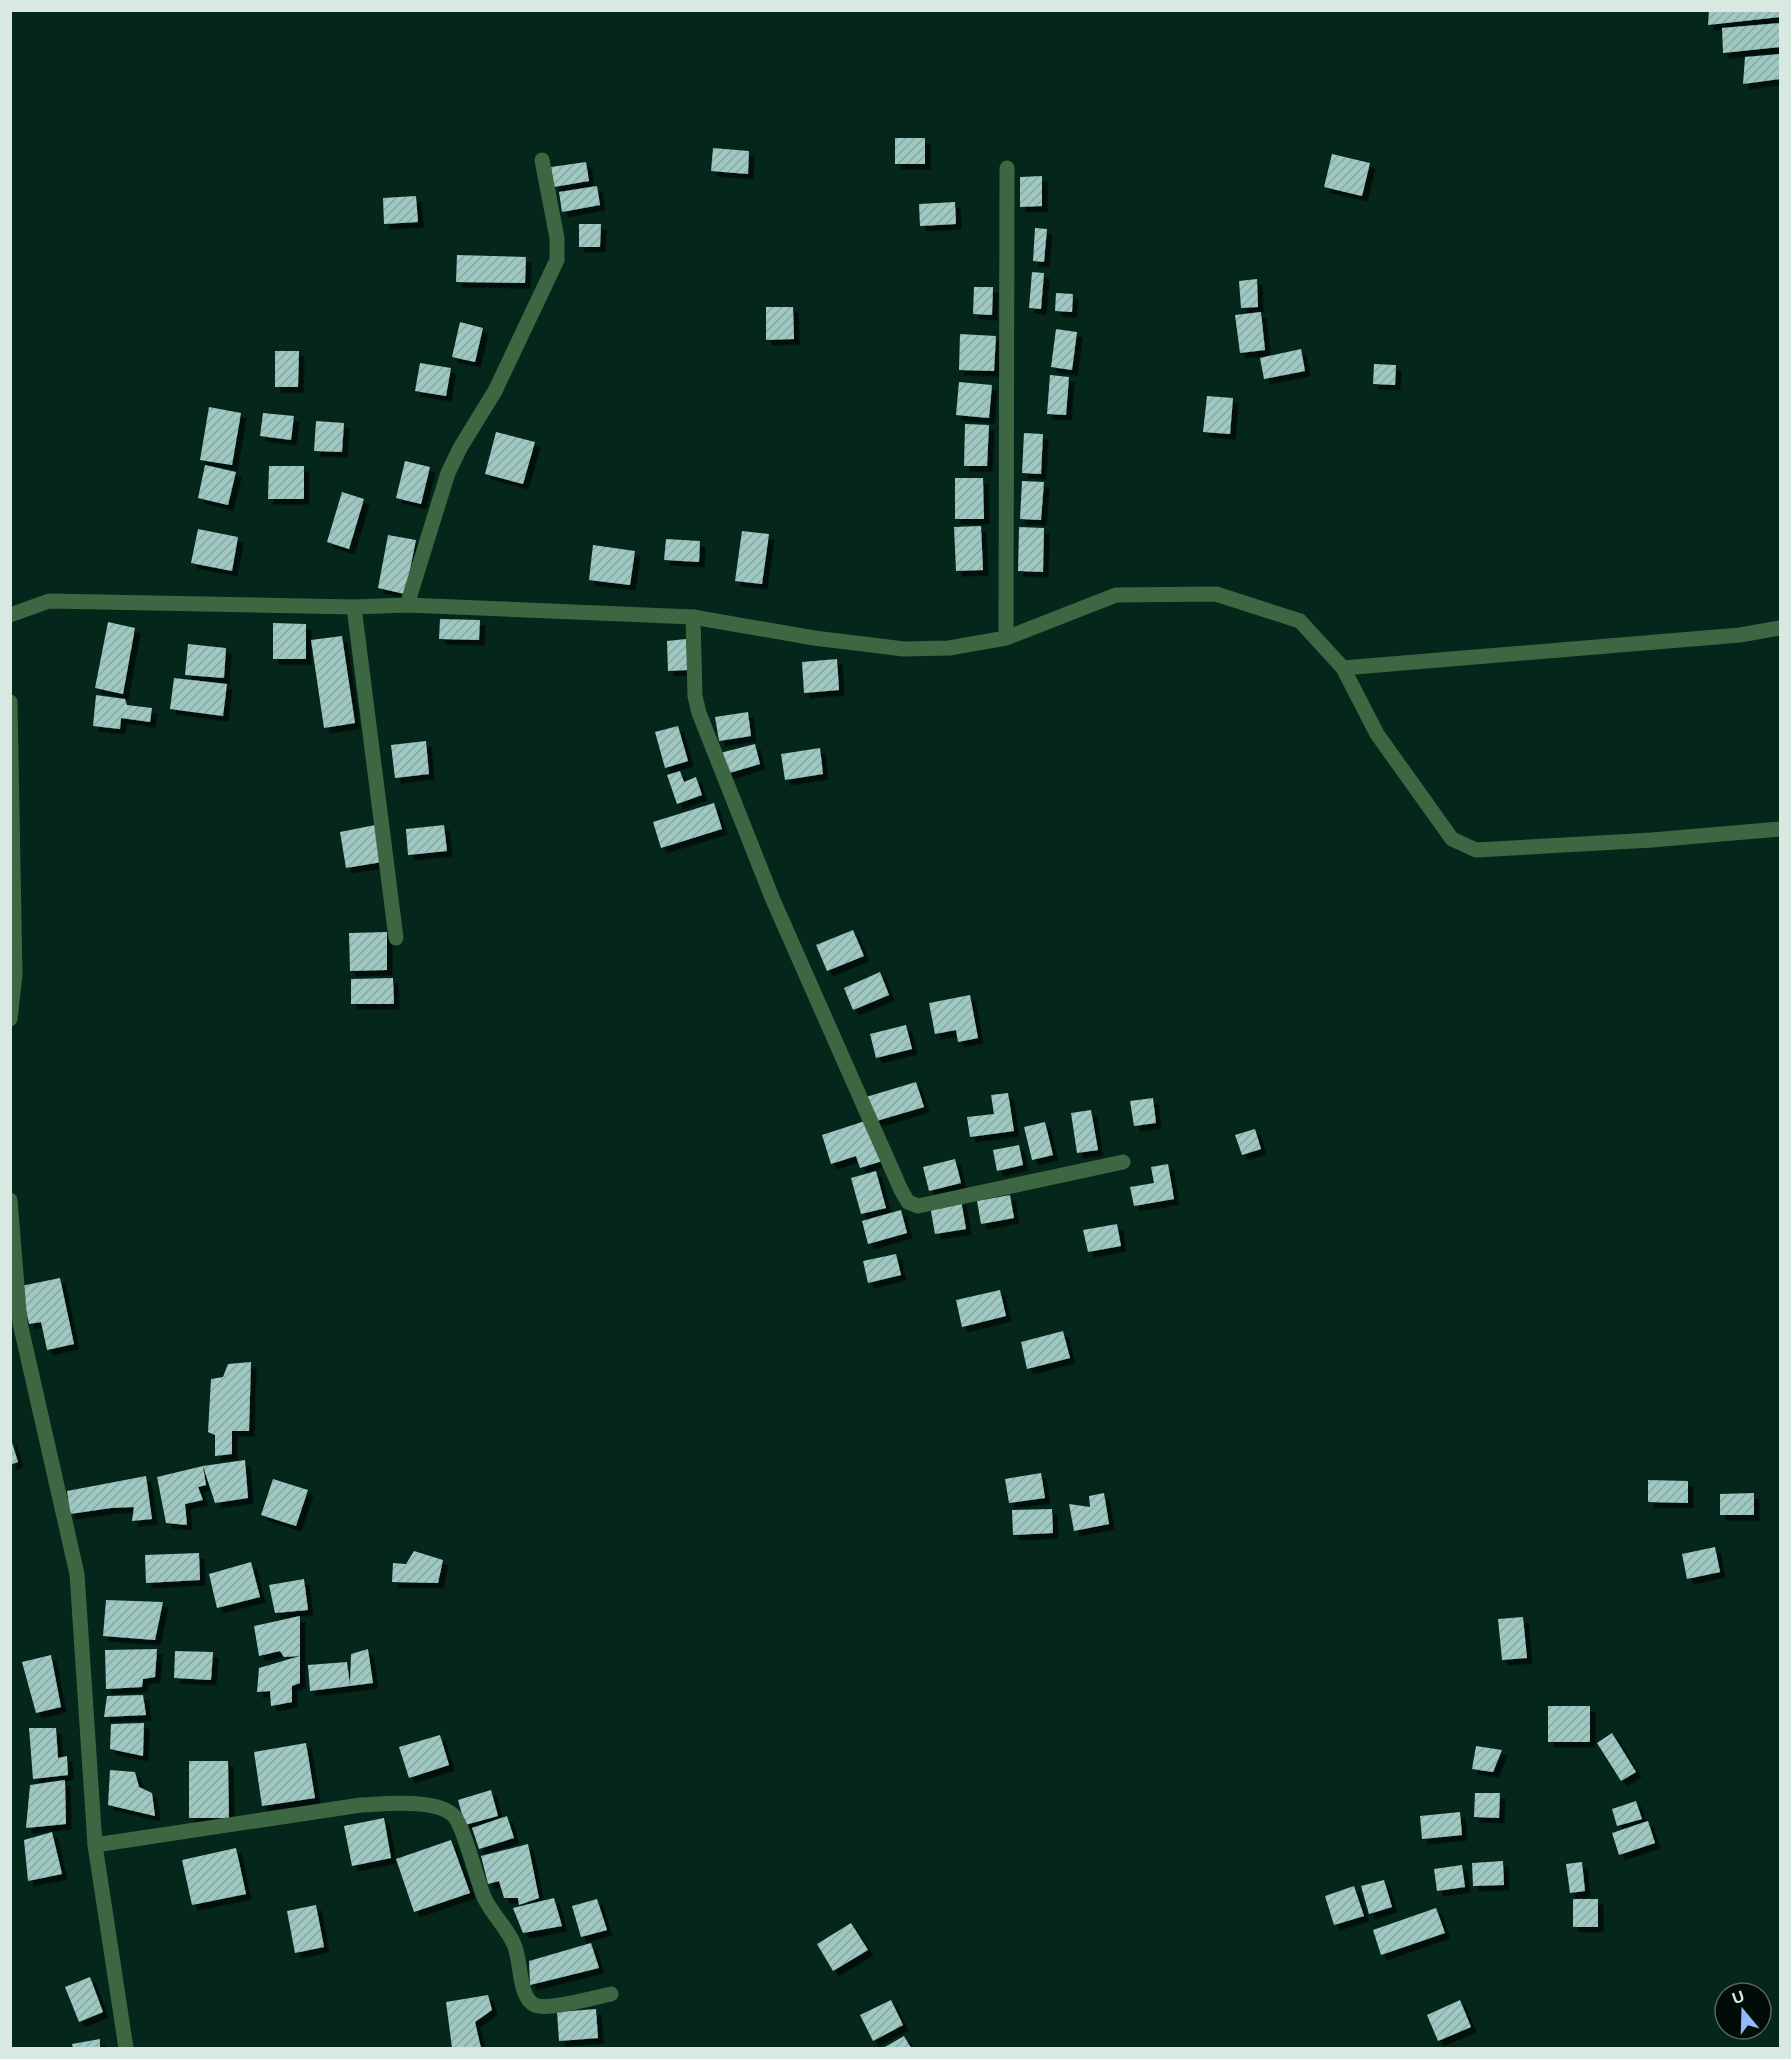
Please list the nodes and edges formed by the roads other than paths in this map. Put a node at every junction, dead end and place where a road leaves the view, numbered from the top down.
1 (542, 160) dead end
2 (1007, 168) dead end
3 (407, 605) junction
4 (354, 607) junction
5 (10, 615) edge
6 (693, 617) junction
7 (1780, 628) edge
8 (1006, 638) junction
9 (1343, 668) junction
10 (10, 702) edge
11 (1780, 829) edge
12 (396, 938) dead end
13 (10, 1019) edge
14 (1123, 1161) dead end
15 (10, 1200) edge
16 (95, 1845) junction
17 (611, 1994) dead end
18 (126, 2049) edge

1 - 3 street
2 - 8 street
3 - 4 street
3 - 6 street
4 - 5 street
4 - 12 street
6 - 8 street
6 - 14 street
7 - 9 street
8 - 9 street
9 - 11 street
10 - 13 street
15 - 16 street
16 - 17 street
16 - 18 street

